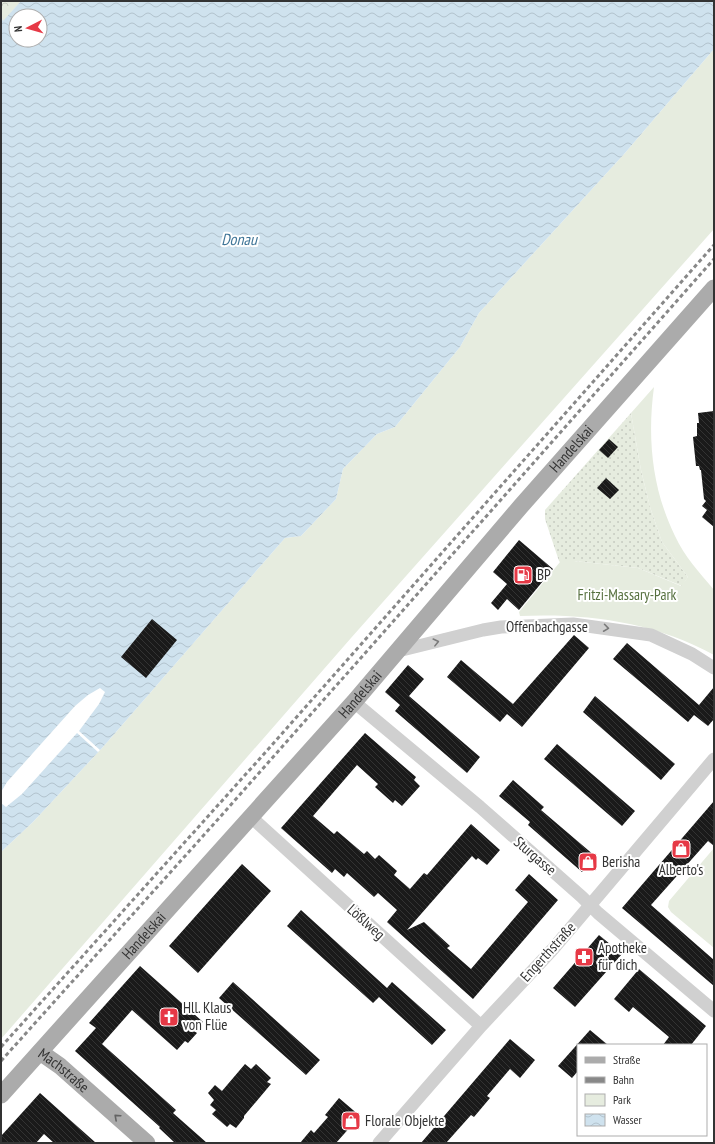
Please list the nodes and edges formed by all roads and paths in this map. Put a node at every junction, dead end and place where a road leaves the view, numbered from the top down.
1 (714, 288) edge
2 (398, 651) junction
3 (714, 668) edge
4 (354, 702) junction
5 (714, 759) edge
6 (251, 818) junction
7 (590, 906) junction
8 (714, 1011) edge
9 (481, 1026) junction
10 (40, 1052) junction
11 (1, 1095) edge
12 (129, 1143) edge
13 (147, 1143) edge
14 (379, 1143) edge

1 - 2 main road, Handelskai
2 -> 3 street, Offenbachgasse
2 - 4 main road, Handelskai
4 - 6 main road, Handelskai
4 - 7 street, Sturgasse
5 - 7 street, Engerthstraße
6 - 9 street, Lößlweg
6 - 10 main road, Handelskai
7 - 8 street, Sturgasse
7 - 9 street, Engerthstraße
9 - 14 street, Engerthstraße
10 - 11 main road, Handelskai
10 - 12 main road, Machstraße
13 -> 10 main road, Machstraße

